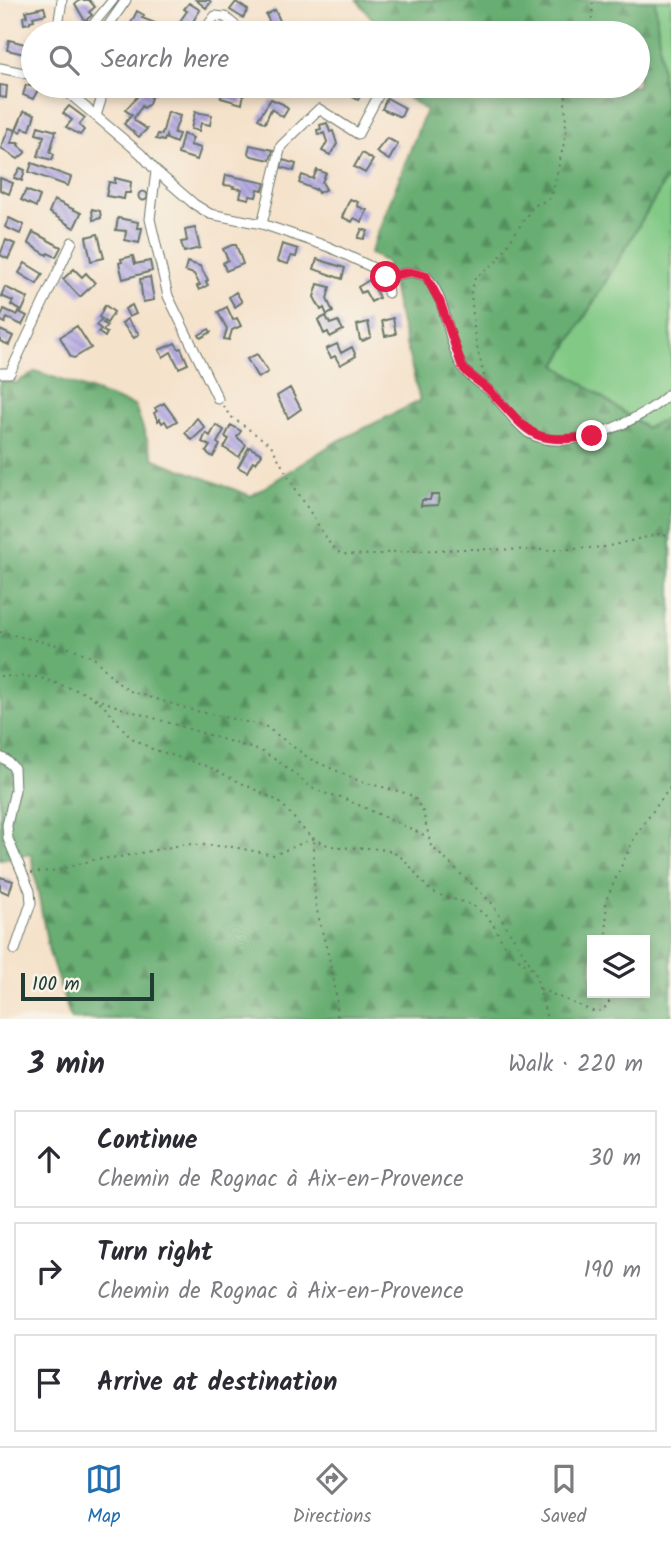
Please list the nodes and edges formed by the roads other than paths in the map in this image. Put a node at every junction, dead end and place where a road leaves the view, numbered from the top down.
1 (62, 0) edge
2 (113, 0) edge
3 (126, 0) edge
4 (59, 21) edge
5 (96, 21) edge
6 (111, 21) edge
7 (211, 21) edge
8 (229, 21) edge
9 (0, 68) edge
10 (21, 72) edge
11 (74, 98) edge
12 (100, 98) edge
13 (377, 98) edge
14 (96, 116) junction
15 (156, 171) junction
16 (262, 224) junction
17 (72, 242) dead end
18 (386, 277) junction
19 (388, 293) dead end
20 (0, 373) edge
21 (671, 392) edge
22 (218, 399) road end
23 (0, 757) edge
24 (15, 950) dead end

1 - 4 street
2 - 5 street
3 - 6 street
7 - 8 street
9 - 10 street
11 - 14 street
12 - 14 street
13 - 16 street
14 - 15 street
15 - 16 street
15 - 22 street
16 - 18 street
17 - 20 street
18 - 19 street
18 - 21 street
23 - 24 street

